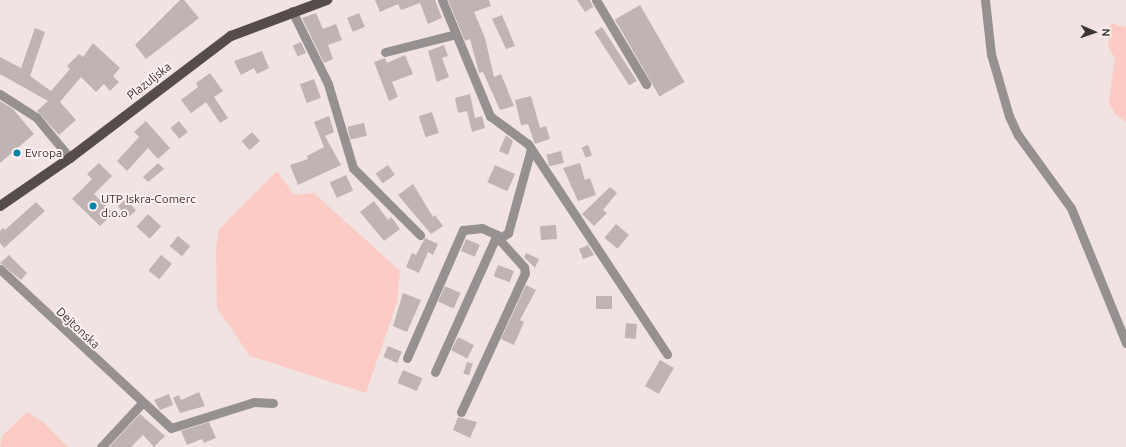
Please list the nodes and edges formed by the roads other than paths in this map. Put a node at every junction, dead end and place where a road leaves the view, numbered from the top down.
1 (327, 0) edge
2 (442, 0) edge
3 (596, 0) edge
4 (984, 0) edge
5 (292, 11) junction
6 (456, 34) junction
7 (385, 52) dead end
8 (646, 84) dead end
9 (0, 94) edge
10 (531, 149) junction
11 (70, 158) junction
12 (0, 206) edge
13 (420, 235) dead end
14 (498, 237) junction
15 (0, 270) edge
16 (1126, 343) edge
17 (667, 354) dead end
18 (407, 358) dead end
19 (435, 372) dead end
20 (142, 403) junction
21 (273, 403) dead end
22 (461, 412) dead end
23 (101, 447) edge

1 - 5 main road, Plazuljska
2 - 6 street
3 - 8 street
4 - 16 street
5 - 11 main road, Plazuljska
5 - 13 street
6 - 7 street
6 - 10 street
9 - 11 street
10 - 14 street
10 - 17 street
11 - 12 main road, Plazuljska
14 - 18 street
14 - 19 street
14 - 22 street
15 - 20 street, Dejtonska
20 - 21 street, Dejtonska
20 - 23 street

